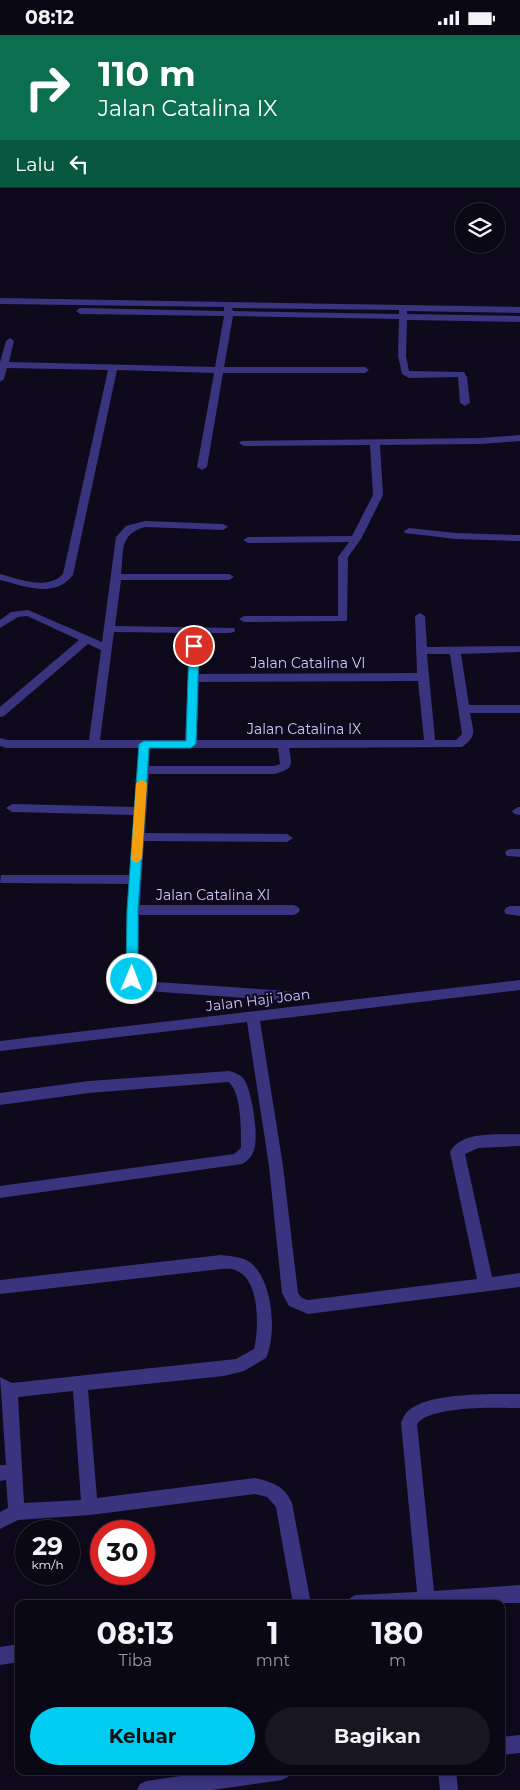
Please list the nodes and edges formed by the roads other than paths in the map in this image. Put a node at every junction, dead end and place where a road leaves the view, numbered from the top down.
1 (0, 301) edge
2 (228, 309) junction
3 (0, 310) edge
4 (520, 310) edge
5 (403, 312) junction
6 (520, 319) edge
7 (10, 341) dead end
8 (4, 365) junction
9 (113, 368) junction
10 (220, 370) junction
11 (365, 370) dead end
12 (0, 379) edge
13 (465, 403) dead end
14 (520, 438) edge
15 (375, 442) junction
16 (244, 443) dead end
17 (202, 467) dead end
18 (223, 527) dead end
19 (409, 531) dead end
20 (356, 539) junction
21 (520, 539) edge
22 (248, 540) dead end
23 (0, 577) edge
24 (115, 577) junction
25 (229, 577) dead end
26 (420, 616) dead end
27 (244, 619) dead end
28 (0, 625) edge
29 (108, 629) junction
30 (195, 630) junction
31 (230, 630) dead end
32 (87, 639) junction
33 (106, 648) junction
34 (520, 649) edge
35 (454, 650) junction
36 (422, 651) junction
37 (423, 677) junction
38 (193, 678) junction
39 (464, 709) junction
40 (520, 709) edge
41 (0, 713) edge
42 (94, 744) junction
43 (144, 744) junction
44 (191, 744) junction
45 (283, 744) junction
46 (430, 744) junction
47 (2, 745) edge
48 (143, 770) junction
49 (12, 808) dead end
50 (140, 811) junction
51 (138, 837) junction
52 (287, 838) dead end
53 (1, 879) dead end
54 (135, 880) junction
55 (132, 910) junction
56 (294, 910) dead end
57 (520, 985) edge
58 (287, 996) dead end
59 (253, 1017) junction
60 (0, 1046) edge
61 (0, 1099) edge
62 (520, 1139) edge
63 (0, 1192) edge
64 (520, 1281) edge
65 (486, 1284) junction
66 (0, 1287) edge
67 (80, 1383) junction
68 (5, 1387) edge
69 (520, 1401) edge
70 (7, 1442) edge
71 (7, 1472) edge
72 (90, 1507) junction
73 (16, 1512) junction
74 (0, 1521) edge
75 (520, 1593) edge
76 (301, 1600) edge
77 (426, 1600) edge
78 (438, 1600) edge
79 (15, 1654) edge
80 (0, 1656) edge
81 (505, 1745) edge
82 (520, 1745) edge
83 (253, 1775) edge
84 (447, 1775) edge
85 (146, 1790) edge
86 (449, 1790) edge

1 - 2 street
2 - 3 street
2 - 5 street
2 - 10 street
4 - 5 street
5 - 6 street
5 - 13 street
7 - 8 street
8 - 9 street
8 - 12 street
9 - 10 street
9 - 23 street
10 - 11 street
10 - 17 street
14 - 15 street
15 - 16 street
15 - 20 street
18 - 24 street
19 - 21 street
20 - 22 street
20 - 27 street
24 - 25 street
24 - 29 street
26 - 36 street
28 - 32 street
29 - 30 street
29 - 33 street
30 - 31 street
30 - 38 street
32 - 33 street
32 - 41 street
33 - 42 street
34 - 35 street
35 - 36 street
35 - 39 street
36 - 37 street
37 - 38 street, Jalan Catalina VI
37 - 46 street
38 - 44 street
39 - 40 street
39 - 46 street, Jalan Catalina IX
42 - 43 street, Jalan Catalina IX
42 - 47 street, Jalan Catalina IX
43 - 44 street, Jalan Catalina IX
43 - 48 street
44 - 45 street, Jalan Catalina IX
45 - 46 street, Jalan Catalina IX
45 - 48 street
48 - 50 street
49 - 50 street
50 - 51 street
51 - 52 street
51 - 54 street
53 - 54 street
54 - 55 street
55 - 56 street, Jalan Catalina XI
55 - 58 street
57 - 59 street, Jalan Haji Joan
59 - 60 street, Jalan Haji Joan
59 - 65 street
61 - 63 street
62 - 65 street
64 - 65 street
66 - 67 street
67 - 68 street
67 - 72 street
68 - 70 street
69 - 77 street
70 - 71 street
71 - 73 street
72 - 73 street
72 - 76 street
73 - 74 street
75 - 78 street
79 - 80 street
81 - 82 street
83 - 85 street
84 - 86 street

